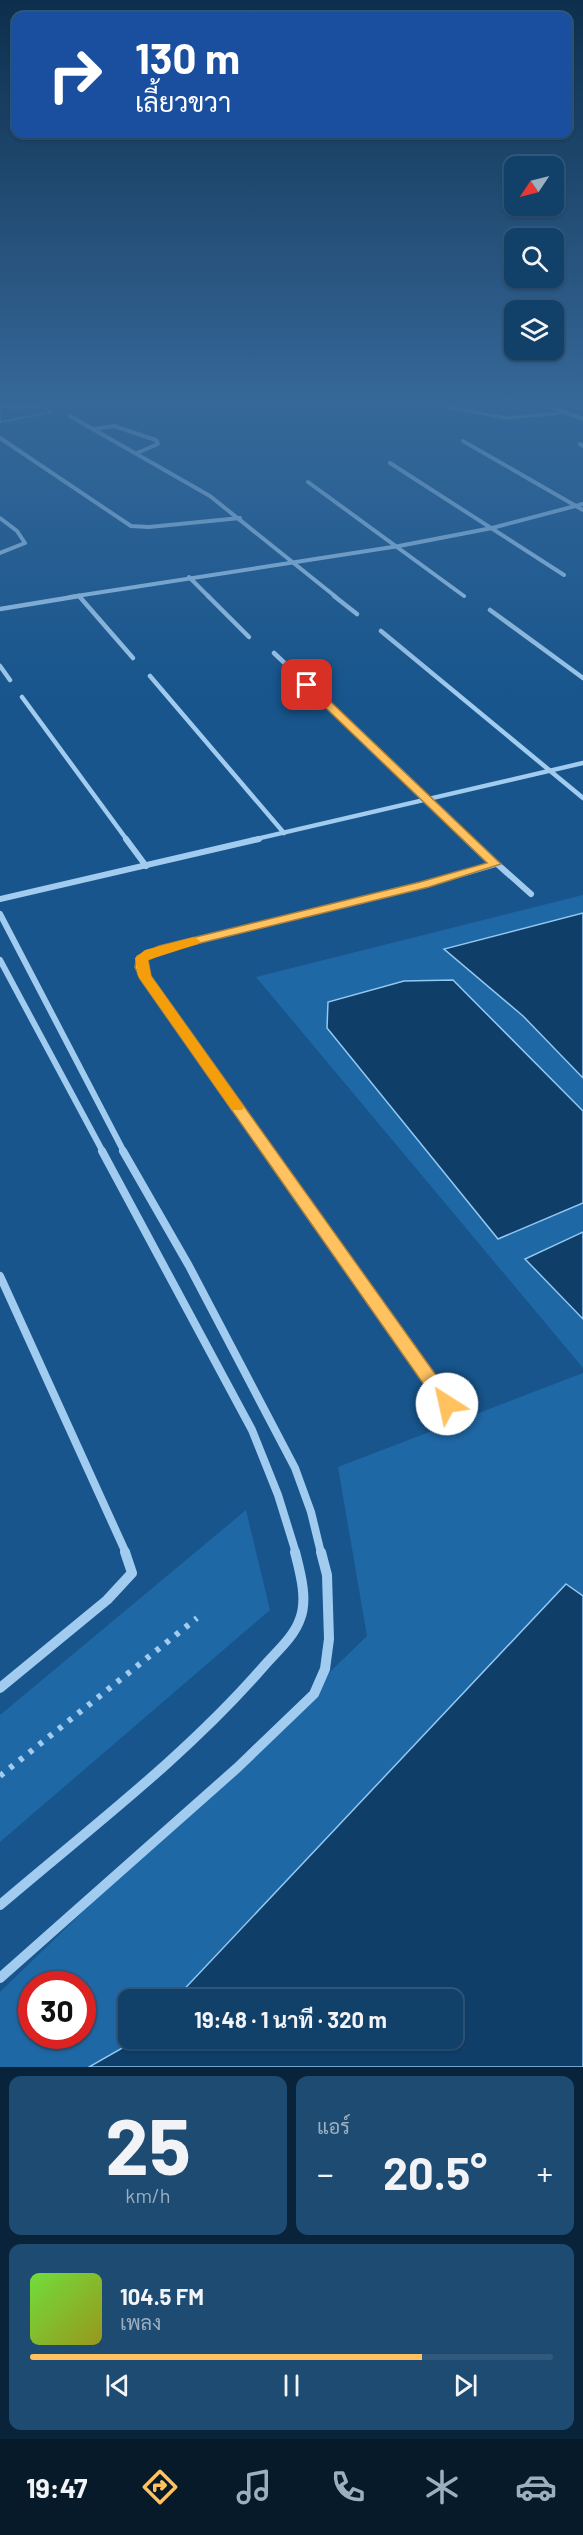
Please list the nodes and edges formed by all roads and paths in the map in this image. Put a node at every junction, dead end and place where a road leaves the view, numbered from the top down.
1 (97, 503) edge
2 (221, 503) edge
3 (339, 503) edge
4 (453, 503) edge
5 (572, 503) edge
6 (583, 504) edge
7 (576, 506) junction
8 (583, 510) edge
9 (0, 518) edge
10 (241, 518) junction
11 (492, 528) junction
12 (399, 546) junction
13 (0, 553) edge
14 (295, 564) junction
15 (564, 575) dead end
16 (189, 577) junction
17 (79, 596) junction
18 (464, 596) dead end
19 (0, 609) edge
20 (490, 610) dead end
21 (357, 614) dead end
22 (381, 631) dead end
23 (249, 637) dead end
24 (274, 653) dead end
25 (134, 658) dead end
26 (0, 666) edge
27 (150, 676) dead end
28 (583, 678) edge
29 (10, 680) dead end
30 (22, 697) dead end
31 (583, 763) edge
32 (548, 771) junction
33 (424, 798) junction
34 (583, 798) edge
35 (284, 833) junction
36 (495, 864) junction
37 (146, 866) junction
38 (531, 894) dead end
39 (0, 899) edge
40 (0, 914) edge
41 (0, 960) edge
42 (0, 1276) edge
43 (447, 1404) dead end
44 (197, 1618) dead end
45 (0, 1688) edge
46 (0, 1776) edge
47 (0, 1905) edge
48 (0, 1978) edge

1 - 10 street
2 - 10 street
3 - 12 street
4 - 11 street
5 - 7 street
6 - 7 street
7 - 8 street
7 - 11 street
9 - 13 street
10 - 14 street
11 - 12 street
11 - 15 street
12 - 14 street
12 - 18 street
14 - 16 street
14 - 21 street
16 - 17 street
16 - 23 street
17 - 19 street
17 - 25 street
20 - 28 street
22 - 32 street
24 - 33 street
26 - 29 street
27 - 35 street
30 - 37 street
31 - 32 street
32 - 33 street
32 - 34 street
33 - 35 street
33 - 36 street
35 - 37 street
36 - 38 street
36 - 43 street
37 - 39 street
40 - 48 street
41 - 47 street
42 - 45 street
44 - 46 path

